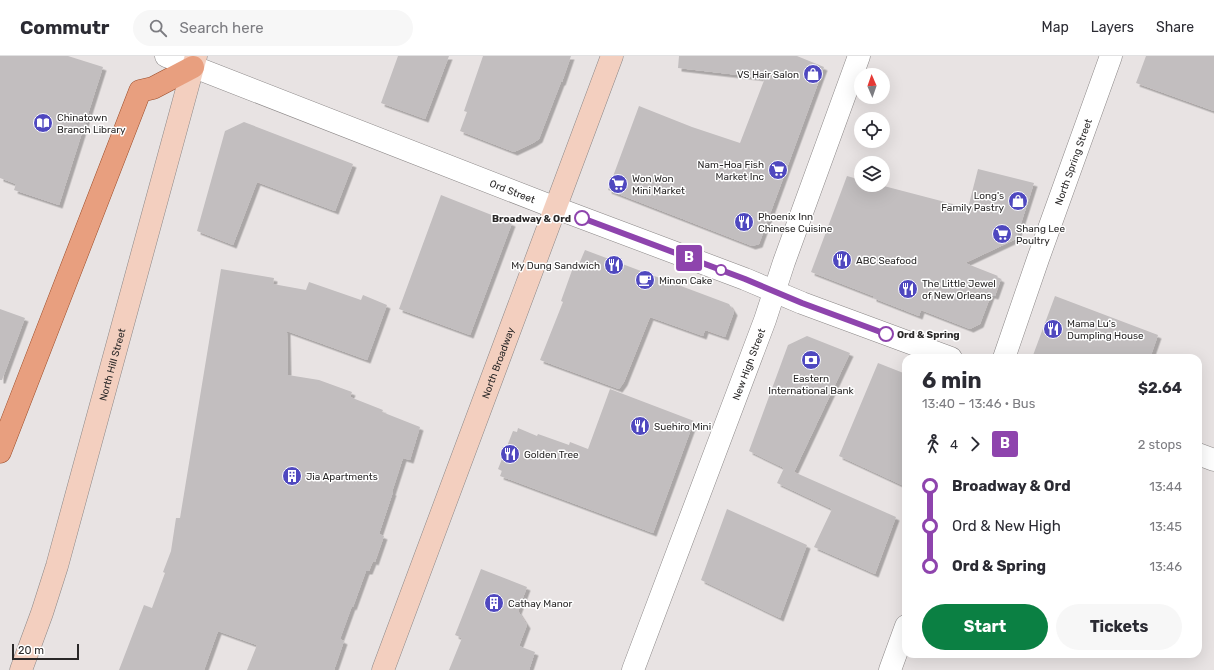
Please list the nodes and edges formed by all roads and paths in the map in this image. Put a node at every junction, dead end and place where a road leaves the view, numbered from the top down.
1 (166, 56) edge
2 (612, 56) edge
3 (859, 56) edge
4 (1111, 56) edge
5 (195, 62) edge
6 (556, 208) junction
7 (775, 291) junction
8 (940, 354) edge
9 (1005, 354) edge
10 (0, 452) edge
11 (1202, 456) edge
12 (1214, 460) edge
13 (902, 637) edge
14 (21, 670) edge
15 (383, 670) edge
16 (633, 670) edge
17 (890, 670) edge

1 - 5 street, Ord Street
2 - 6 main road, North Broadway
3 - 7 street, New High Street
4 - 9 street, North Spring Street
5 - 6 street, Ord Street
5 - 10 main road
5 - 14 main road, North Hill Street
6 - 7 street, Ord Street
6 - 15 main road, North Broadway
7 - 8 street, Ord Street
7 - 16 street, New High Street
11 - 12 street
13 - 17 street

